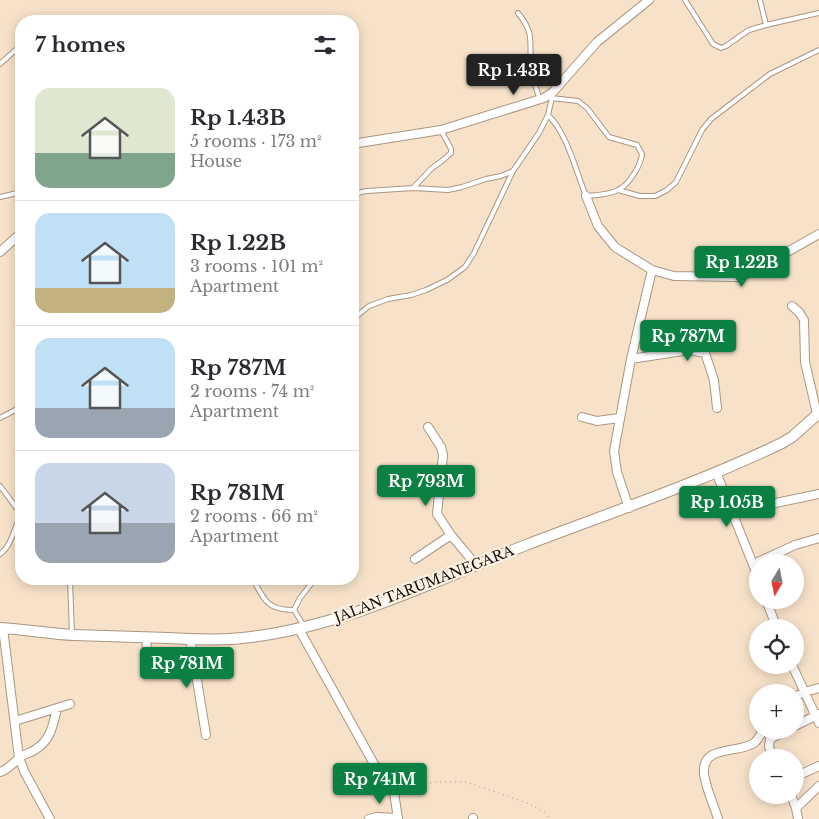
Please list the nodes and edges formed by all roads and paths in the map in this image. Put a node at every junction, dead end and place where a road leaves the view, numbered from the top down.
1 (648, 0) edge
2 (685, 0) edge
3 (760, 0) edge
4 (518, 13) dead end
5 (819, 13) edge
6 (766, 25) junction
7 (15, 50) edge
8 (819, 50) edge
9 (0, 64) edge
10 (552, 95) junction
11 (540, 100) junction
12 (548, 115) junction
13 (441, 130) junction
14 (359, 143) edge
15 (513, 171) junction
16 (413, 188) junction
17 (618, 190) junction
18 (15, 193) edge
19 (359, 194) edge
20 (586, 196) junction
21 (0, 197) edge
22 (819, 234) edge
23 (15, 238) edge
24 (0, 252) edge
25 (652, 270) junction
26 (792, 306) dead end
27 (359, 314) edge
28 (631, 359) junction
29 (717, 408) dead end
30 (15, 410) edge
31 (818, 414) edge
32 (582, 417) dead end
33 (0, 418) edge
34 (619, 418) junction
35 (428, 426) dead end
36 (716, 472) junction
37 (0, 486) edge
38 (819, 494) edge
39 (15, 506) edge
40 (629, 508) junction
41 (732, 512) junction
42 (15, 528) edge
43 (451, 535) junction
44 (818, 540) edge
45 (0, 554) edge
46 (752, 554) edge
47 (775, 554) edge
48 (415, 559) dead end
49 (476, 565) junction
50 (70, 585) edge
51 (256, 585) edge
52 (310, 585) edge
53 (294, 610) junction
54 (2, 628) edge
55 (302, 629) junction
56 (72, 635) junction
57 (146, 637) junction
58 (190, 638) junction
59 (148, 674) dead end
60 (819, 688) edge
61 (804, 692) joint
62 (70, 704) dead end
63 (57, 709) junction
64 (818, 718) edge
65 (15, 721) junction
66 (804, 723) edge
67 (206, 735) dead end
68 (757, 739) edge
69 (19, 758) junction
70 (819, 766) edge
71 (0, 772) edge
72 (804, 773) edge
73 (819, 786) edge
74 (394, 792) junction
75 (794, 804) edge
76 (796, 808) junction
77 (398, 818) edge
78 (50, 819) edge
79 (369, 819) edge
80 (550, 819) edge
81 (718, 819) edge
82 (798, 819) edge

1 - 10 street
2 - 6 lane
3 - 6 lane
4 - 11 lane
5 - 6 lane
7 - 9 lane
8 - 17 lane
10 - 11 street
10 - 12 lane
10 - 17 lane
11 - 13 street
12 - 15 lane
12 - 20 lane
13 - 14 street
13 - 16 lane
15 - 16 lane
15 - 27 lane
16 - 19 lane
17 - 20 lane
18 - 21 lane
20 - 25 street
22 - 25 street
23 - 24 street
25 - 28 street
26 - 31 street
28 - 29 street
28 - 34 street
30 - 33 lane
31 - 36 street, JALAN TARUMANEGARA
32 - 34 street
34 - 40 street
35 - 43 street
36 - 40 street, JALAN TARUMANEGARA
36 - 41 street
37 - 39 lane
38 - 41 street
40 - 49 street, JALAN TARUMANEGARA
41 - 46 street
42 - 45 lane
43 - 48 street
43 - 49 street
44 - 47 street
49 - 55 street, JALAN TARUMANEGARA
50 - 56 lane
51 - 53 lane
52 - 53 lane
53 - 55 lane
54 - 56 street, JALAN TARUMANEGARA
54 - 65 street
55 - 58 street, JALAN TARUMANEGARA
55 - 74 street
56 - 57 street, JALAN TARUMANEGARA
57 - 58 street, JALAN TARUMANEGARA
57 - 59 street
58 - 67 street
60 - 61 street
61 - 64 street
62 - 63 street
63 - 65 street
63 - 69 street
64 - 66 street
65 - 69 street
68 - 81 street
69 - 71 street
69 - 78 street
70 - 72 street
73 - 76 street
74 - 77 street
74 - 80 path
75 - 76 street
76 - 82 street
77 - 79 street

